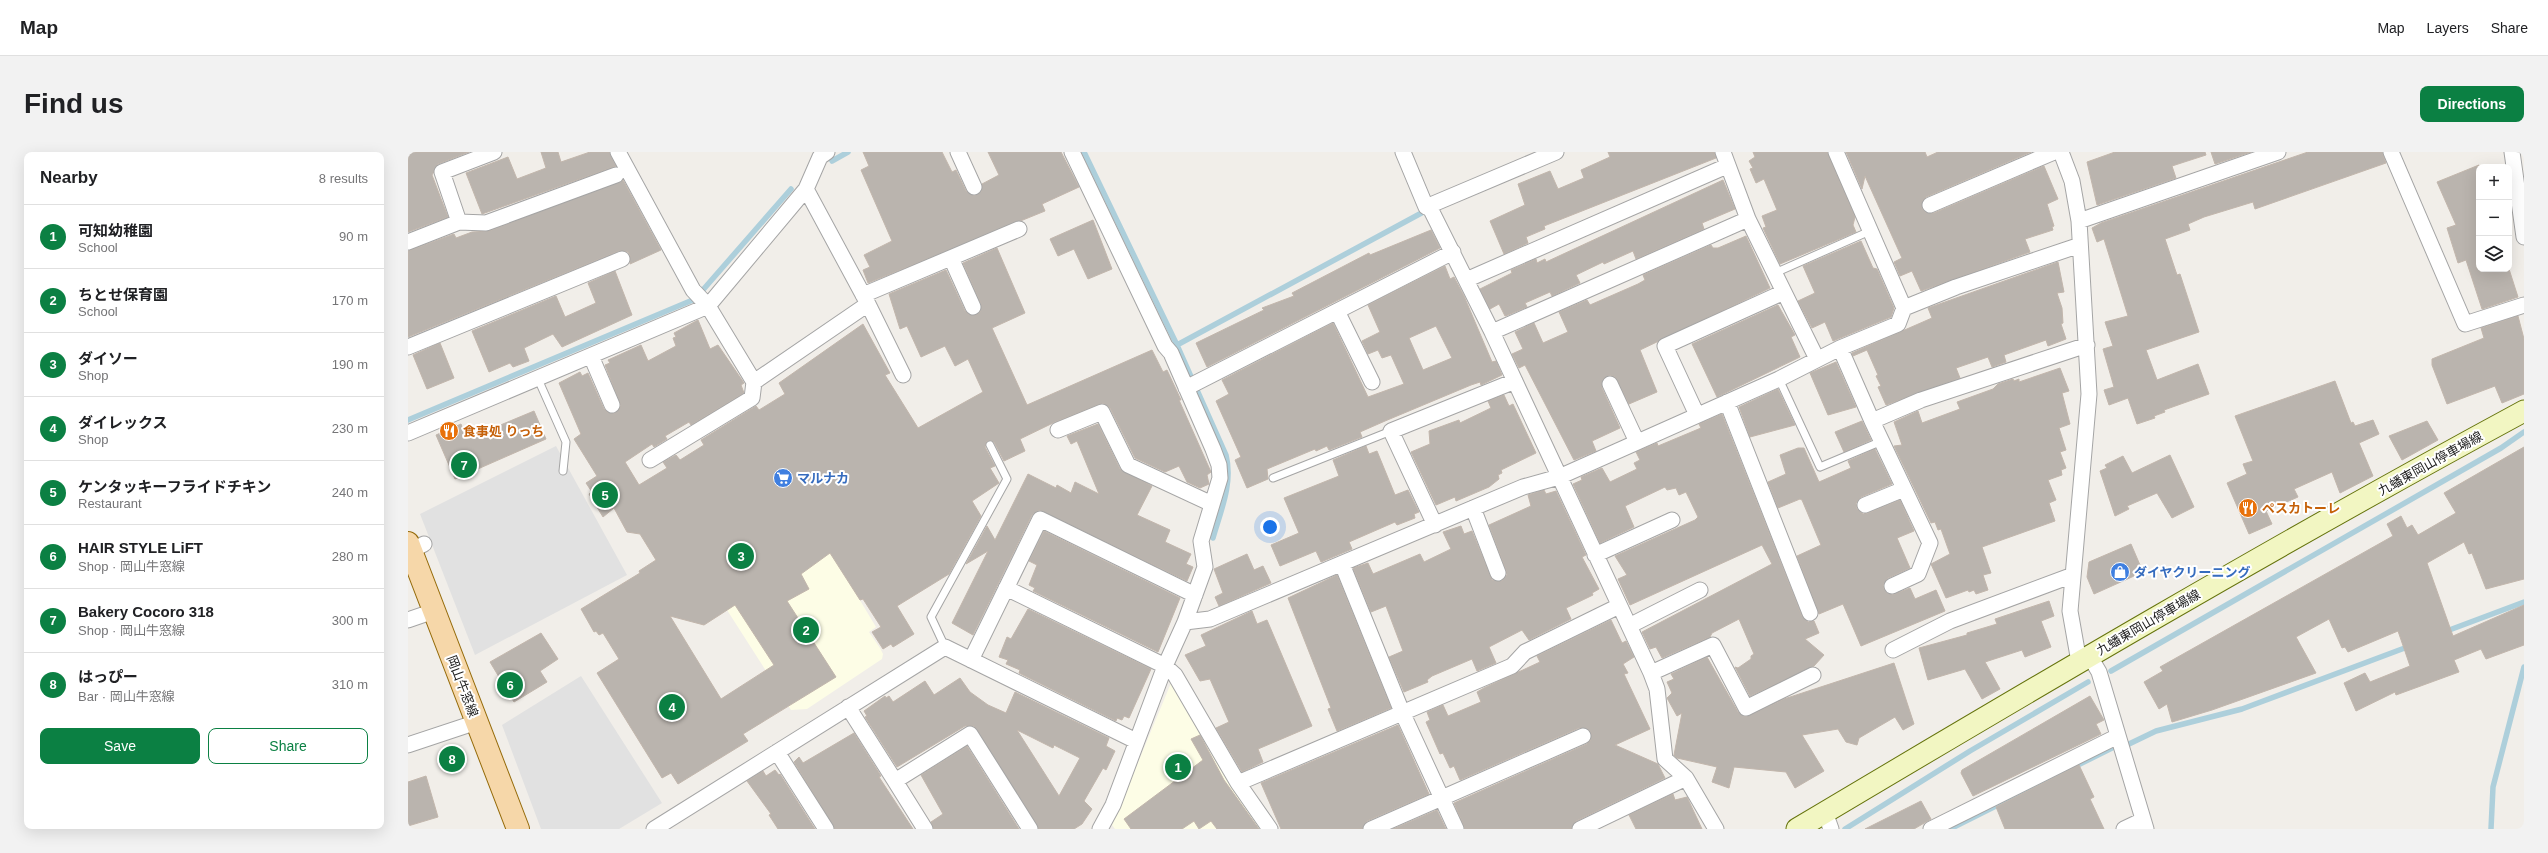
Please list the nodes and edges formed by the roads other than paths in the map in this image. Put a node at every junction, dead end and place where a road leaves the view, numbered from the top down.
1 (494, 152) edge
2 (618, 152) edge
3 (827, 152) edge
4 (958, 152) edge
5 (1072, 152) edge
6 (1403, 152) edge
7 (1556, 152) edge
8 (1836, 152) edge
9 (2054, 152) edge
10 (2061, 152) edge
11 (2278, 152) edge
12 (2391, 152) edge
13 (2512, 152) edge
14 (1725, 159) edge
15 (616, 175) dead end
16 (974, 187) dead end
17 (806, 189) junction
18 (1930, 206) dead end
19 (1430, 209) junction
20 (1748, 219) junction
21 (2079, 221) junction
22 (460, 222) junction
23 (1019, 229) dead end
24 (1870, 231) junction
25 (2524, 237) edge
26 (408, 242) edge
27 (2080, 245) junction
28 (1453, 252) junction
29 (951, 258) junction
30 (622, 259) dead end
31 (1775, 273) junction
32 (1466, 280) junction
33 (1784, 292) junction
34 (700, 299) junction
35 (866, 299) junction
36 (2524, 305) edge
37 (973, 306) dead end
38 (1904, 308) junction
39 (1337, 311) junction
40 (1492, 332) junction
41 (2087, 345) junction
42 (408, 347) edge
43 (1840, 348) junction
44 (591, 356) junction
45 (1817, 359) junction
46 (903, 375) dead end
47 (538, 379) junction
48 (1779, 379) junction
49 (754, 382) junction
50 (1372, 382) dead end
51 (1514, 382) junction
52 (1610, 384) dead end
53 (1192, 385) junction
54 (1727, 402) junction
55 (612, 405) dead end
56 (2524, 411) edge
57 (1697, 415) junction
58 (1872, 421) junction
59 (1058, 430) dead end
60 (1391, 431) junction
61 (408, 433) edge
62 (1882, 441) junction
63 (1637, 442) junction
64 (990, 445) dead end
65 (650, 460) dead end
66 (563, 471) dead end
67 (1559, 476) junction
68 (1273, 478) dead end
69 (1904, 490) junction
70 (1212, 504) junction
71 (1865, 505) dead end
72 (1473, 508) junction
73 (1672, 520) dead end
74 (1435, 525) junction
75 (414, 546) edge
76 (1595, 555) junction
77 (1342, 564) junction
78 (1498, 573) dead end
79 (2073, 575) junction
80 (1892, 586) dead end
81 (1006, 588) junction
82 (1700, 590) dead end
83 (1195, 595) junction
84 (1619, 606) junction
85 (434, 611) junction
86 (1810, 614) dead end
87 (408, 620) edge
88 (1185, 622) junction
89 (1629, 626) junction
90 (945, 647) junction
91 (1893, 650) dead end
92 (2084, 658) junction
93 (971, 660) junction
94 (1165, 666) junction
95 (1651, 672) junction
96 (1813, 675) dead end
97 (848, 707) junction
98 (1402, 712) junction
99 (477, 722) junction
100 (1583, 736) dead end
101 (2118, 736) junction
102 (1136, 742) junction
103 (408, 745) edge
104 (777, 752) junction
105 (1686, 778) junction
106 (895, 781) junction
107 (1238, 782) junction
108 (1442, 798) junction
109 (1828, 821) edge
110 (2144, 824) edge
111 (518, 829) edge
112 (654, 829) edge
113 (826, 829) edge
114 (925, 829) edge
115 (1030, 829) edge
116 (1100, 829) edge
117 (1270, 829) edge
118 (1371, 829) edge
119 (1456, 829) edge
120 (1580, 829) edge
121 (1716, 829) edge
122 (1797, 829) edge
123 (1931, 829) edge
124 (2124, 829) edge

1 - 22 street
2 - 34 street
3 - 17 street
4 - 16 street
5 - 53 street
6 - 19 street
7 - 19 street
8 - 24 street
9 - 18 street
10 - 21 street
11 - 21 street
12 - 36 street
13 - 25 street
14 - 20 street
14 - 32 street
15 - 22 street
17 - 34 street
17 - 35 street
19 - 28 street
20 - 31 street
20 - 40 street
21 - 27 street
22 - 26 street
23 - 29 street
24 - 31 lane
24 - 38 street
27 - 38 street
27 - 41 street
28 - 32 street
28 - 39 street
29 - 35 street
29 - 37 street
30 - 42 street
31 - 33 street
32 - 40 street
33 - 45 street
33 - 57 street
34 - 44 street
34 - 49 street
35 - 46 street
35 - 49 street
38 - 43 street
39 - 50 street
39 - 53 street
40 - 51 street
41 - 58 street
41 - 79 street
43 - 45 street
43 - 58 street
44 - 47 street
44 - 55 street
45 - 48 street
47 - 61 street
47 - 66 lane
48 - 54 street
48 - 62 lane
49 - 65 street
51 - 60 street
51 - 67 street
52 - 63 street
53 - 70 street
54 - 57 street
54 - 86 street
56 - 92 main road, 九蟠東岡山停車場線
57 - 63 street
58 - 62 street
59 - 70 street
60 - 68 lane
60 - 74 street
62 - 69 street
63 - 67 street
64 - 90 lane
67 - 72 street
67 - 76 street
69 - 71 street
69 - 80 street
70 - 83 street
72 - 74 street
72 - 78 street
73 - 76 street
74 - 77 street
75 - 85 main road, 岡山牛窓線
76 - 84 street
77 - 88 street
77 - 98 street
79 - 91 street
79 - 92 street
81 - 83 street
81 - 93 street
81 - 94 street
82 - 89 street
83 - 88 street
84 - 89 street
84 - 98 street
85 - 87 street
85 - 99 main road, 岡山牛窓線
88 - 94 street
89 - 95 street
90 - 93 street
90 - 97 street
92 - 101 street
92 - 109 main road, 九蟠東岡山停車場線
93 - 102 street
94 - 102 street
94 - 107 street
95 - 96 street
95 - 105 street
97 - 104 street
97 - 106 street
98 - 107 street
98 - 108 street
99 - 103 street
99 - 111 main road, 岡山牛窓線
100 - 108 street
101 - 110 street
101 - 123 street
102 - 116 street
104 - 112 street
104 - 113 street
105 - 120 street
105 - 121 street
106 - 114 street
106 - 115 street
107 - 117 street
108 - 118 street
108 - 119 street
109 - 122 main road, 九蟠東岡山停車場線
110 - 124 street

